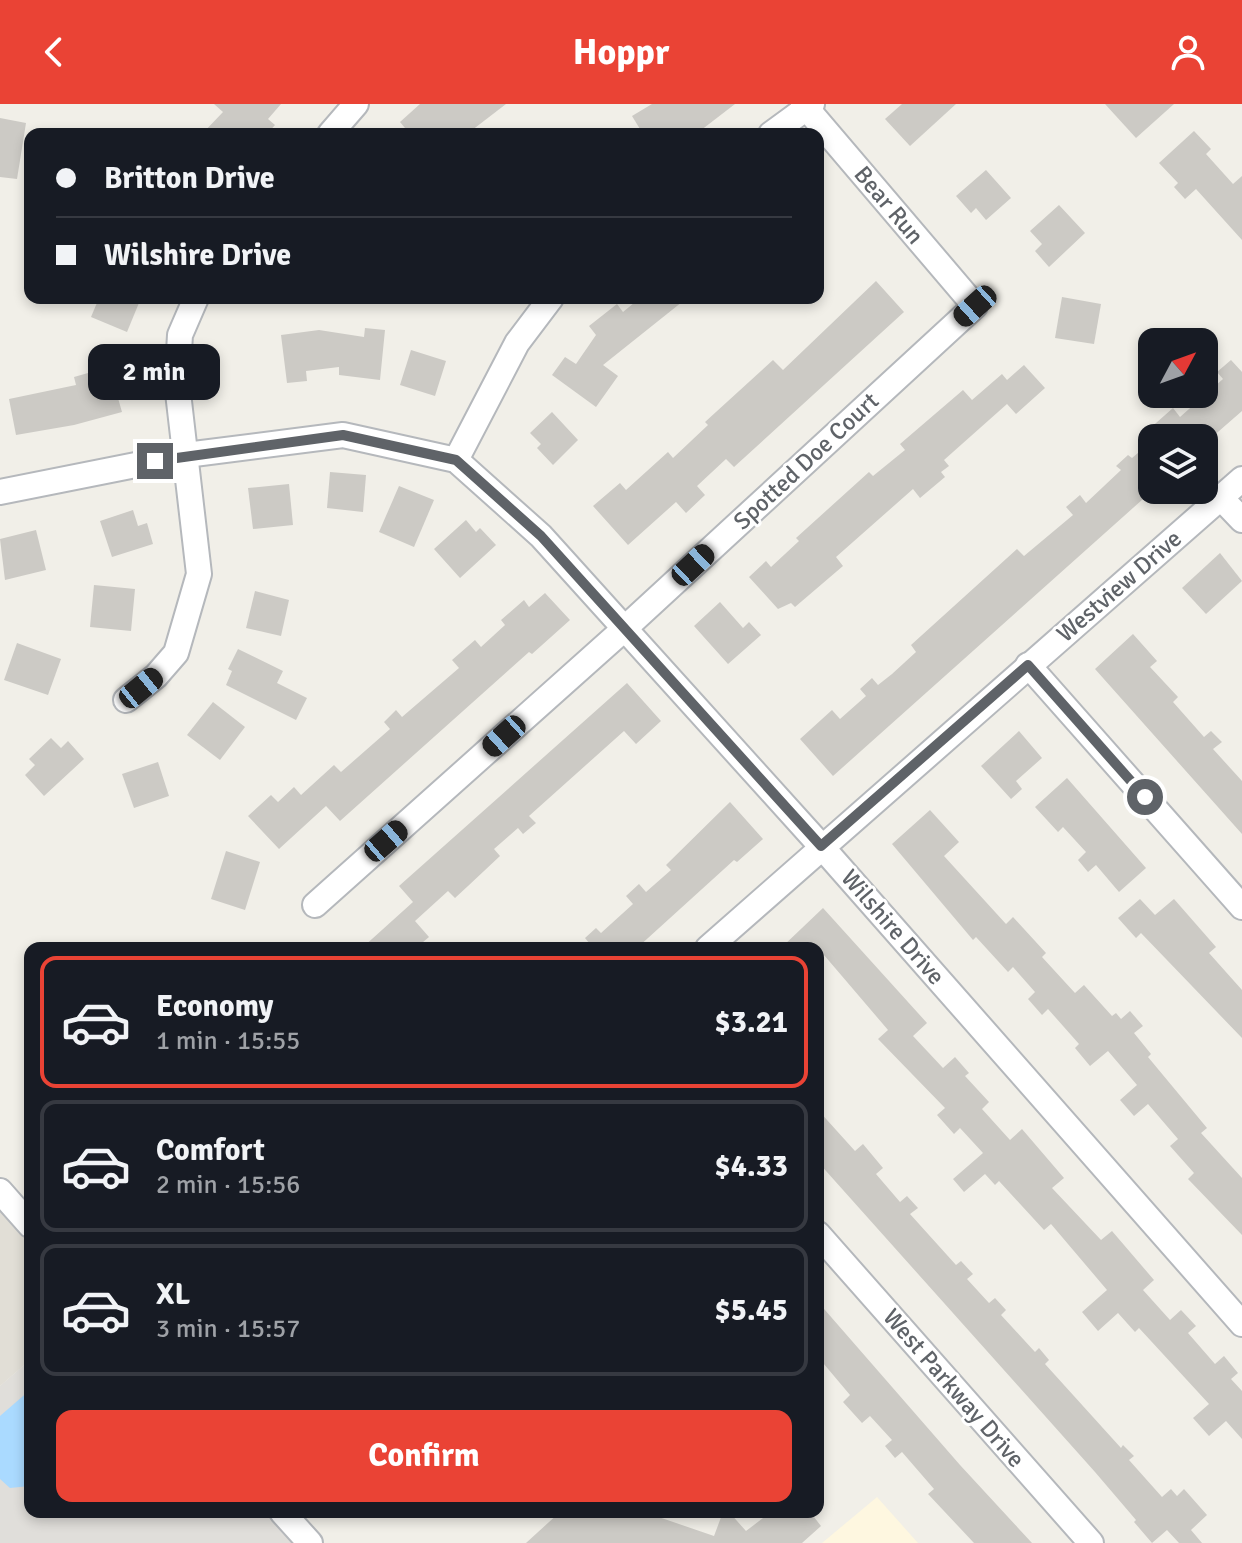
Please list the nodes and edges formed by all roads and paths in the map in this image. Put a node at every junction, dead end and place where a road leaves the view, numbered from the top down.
1 (356, 104) edge
2 (807, 105) edge
3 (335, 128) edge
4 (778, 128) edge
5 (193, 304) edge
6 (546, 304) edge
7 (975, 306) joint
8 (186, 455) junction
9 (456, 460) junction
10 (1242, 479) edge
11 (0, 492) edge
12 (1221, 498) junction
13 (1242, 520) edge
14 (623, 630) junction
15 (1028, 665) junction
16 (126, 700) dead end
17 (821, 846) junction
18 (315, 905) dead end
19 (1242, 907) edge
20 (715, 942) edge
21 (0, 1191) edge
22 (24, 1218) edge
23 (824, 1241) edge
24 (1242, 1324) edge
25 (287, 1518) edge
26 (310, 1543) edge
27 (1091, 1543) edge

1 - 3 street
2 - 4 street
2 - 7 street, Bear Run
5 - 8 street
6 - 9 street
7 - 14 street, Spotted Doe Court
8 - 9 street, Wilshire Drive
8 - 11 street, Wilshire Drive
8 - 16 street
9 - 14 street, Wilshire Drive
10 - 12 street, Westview Drive
12 - 13 street
12 - 15 street, Westview Drive
14 - 17 street, Wilshire Drive
14 - 18 street, Spotted Doe Court
15 - 17 street, Westview Drive
15 - 19 street
17 - 20 street, Westview Drive
17 - 24 street, Wilshire Drive
21 - 22 street
23 - 27 street, West Parkway Drive
25 - 26 street

